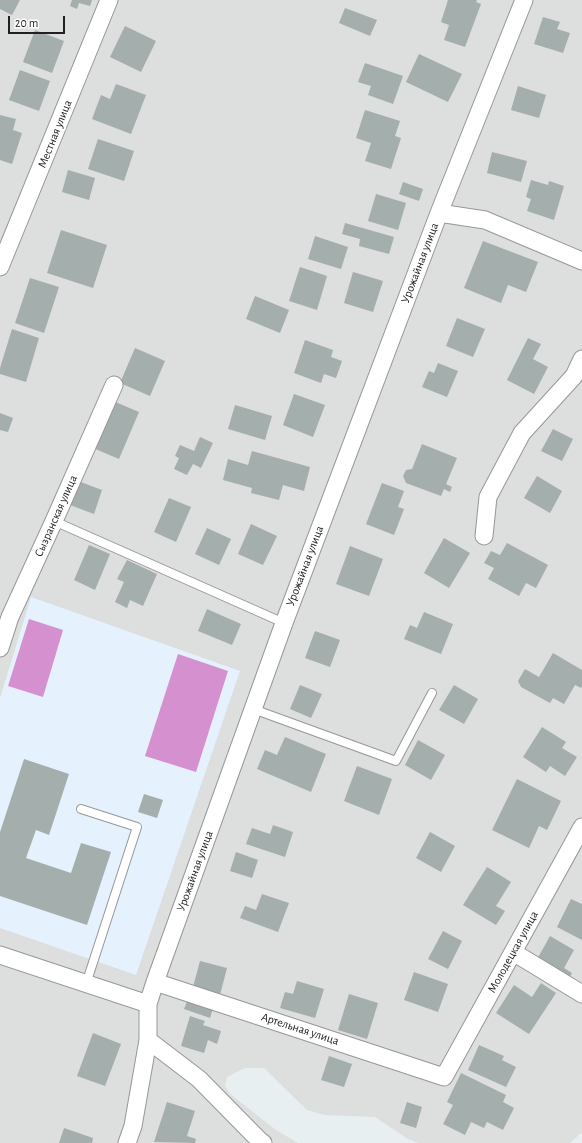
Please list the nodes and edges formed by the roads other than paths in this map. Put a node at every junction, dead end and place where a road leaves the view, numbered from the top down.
1 (109, 0) edge
2 (524, 0) edge
3 (439, 213) junction
4 (582, 261) edge
5 (0, 267) edge
6 (582, 359) edge
7 (114, 384) dead end
8 (54, 521) junction
9 (484, 536) dead end
10 (5, 615) edge
11 (284, 623) junction
12 (0, 648) edge
13 (432, 694) dead end
14 (253, 709) junction
15 (81, 809) dead end
16 (582, 827) edge
17 (513, 952) junction
18 (0, 955) edge
19 (155, 982) junction
20 (86, 984) junction
21 (582, 994) edge
22 (148, 1004) junction
23 (148, 1040) junction
24 (444, 1077) joint
25 (127, 1143) edge
26 (263, 1143) edge

1 - 5 street, Местная улица
2 - 3 street, Урожайная улица
3 - 4 street
3 - 11 street, Урожайная улица
6 - 9 street
7 - 8 street, Сызранская улица
8 - 10 street, Сызранская улица
8 - 11 lane
10 - 12 street, Сызранская улица
11 - 14 street, Урожайная улица
13 - 14 lane
14 - 19 street, Урожайная улица
15 - 20 lane
16 - 17 street, Молодецкая улица
17 - 21 street
17 - 24 street, Молодецкая улица
18 - 20 street
19 - 22 street, Урожайная улица
19 - 24 street, Артельная улица
20 - 22 street
22 - 23 street, Урожайная улица
23 - 25 street, Урожайная улица
23 - 26 street

